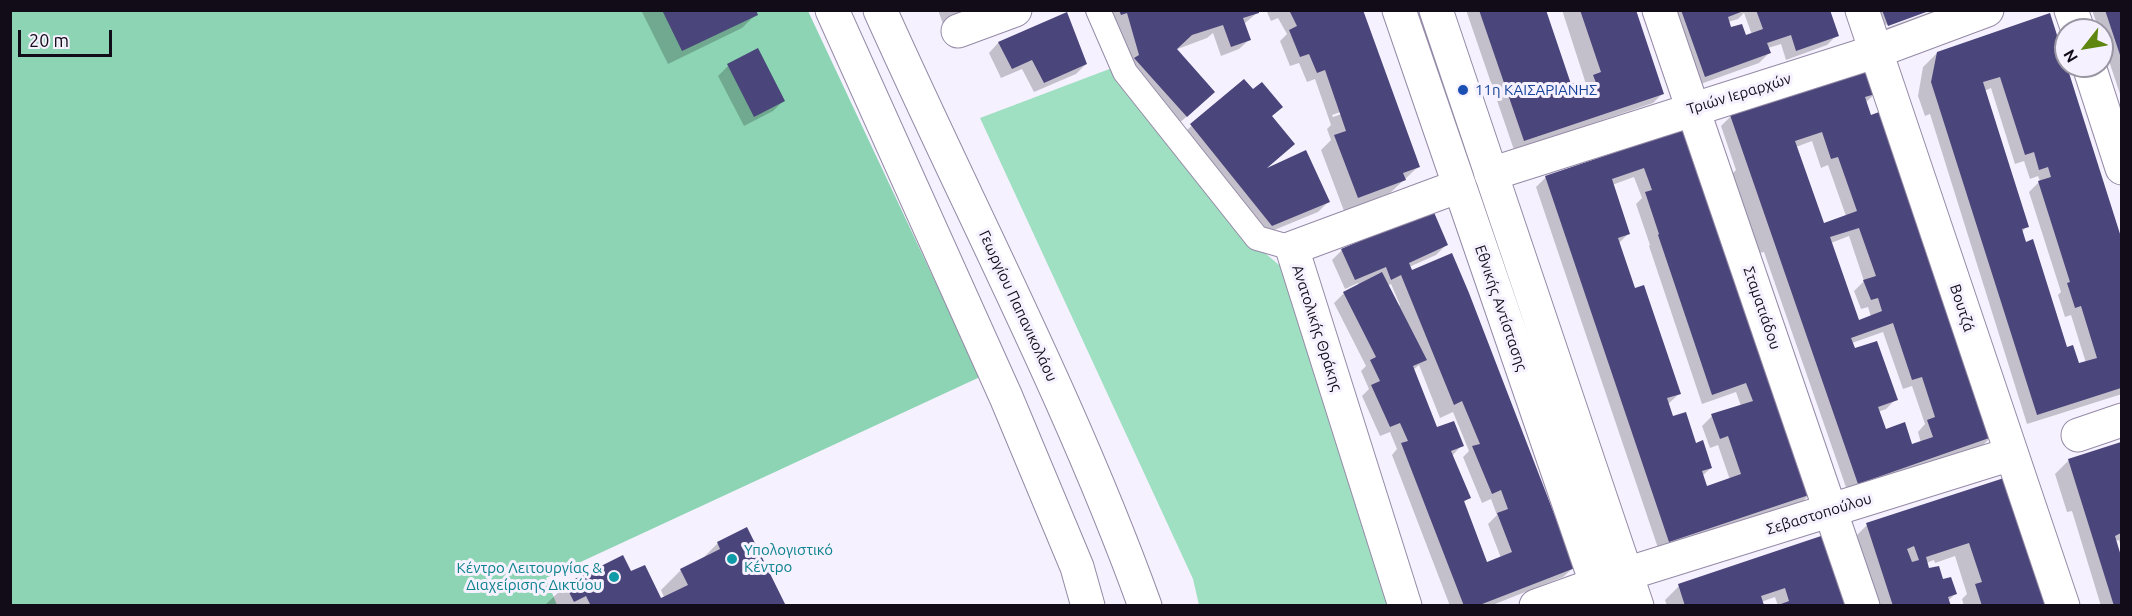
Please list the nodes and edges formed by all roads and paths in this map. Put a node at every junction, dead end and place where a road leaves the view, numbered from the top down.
1 (832, 10) edge
2 (880, 10) edge
3 (1098, 10) edge
4 (1399, 10) edge
5 (1436, 10) edge
6 (1659, 10) edge
7 (1862, 10) edge
8 (1014, 11) edge
9 (1985, 11) edge
10 (958, 31) dead end
11 (1877, 51) junction
12 (2093, 78) edge
13 (1694, 108) junction
14 (2121, 168) edge
15 (1491, 174) junction
16 (1459, 186) junction
17 (1292, 248) junction
18 (2121, 420) edge
19 (2078, 435) dead end
20 (2011, 454) junction
21 (1831, 510) junction
22 (1609, 588) edge
23 (1088, 606) edge
24 (1145, 606) edge
25 (1405, 606) edge
26 (1536, 606) edge
27 (1637, 606) edge
28 (1863, 606) edge
29 (2063, 606) edge

1 - 23 street
2 - 24 street, Γεωργίου Παπανικολάου
3 - 17 street, Ανατολικής Θράκης
4 - 16 street, Εθνικής Αντίστασης
5 - 15 street, Εθνικής Αντίστασης
6 - 13 street, Σταματιάδου
7 - 11 street, Βουτζά
8 - 10 street
9 - 11 street, Τριών Ιεραρχών
11 - 13 street, Τριών Ιεραρχών
11 - 20 street, Βουτζά
12 - 14 street
13 - 15 street, Τριών Ιεραρχών
13 - 21 street, Σταματιάδου
15 - 22 street, Εθνικής Αντίστασης
16 - 17 street
16 - 22 street, Εθνικής Αντίστασης
17 - 25 street, Ανατολικής Θράκης
18 - 19 street
20 - 21 street, Σεβαστοπούλου
20 - 29 street, Βουτζά
21 - 22 street, Σεβαστοπούλου
21 - 28 street, Σταματιάδου
22 - 26 street, Σεβαστοπούλου
22 - 27 street, Εθνικής Αντίστασης

